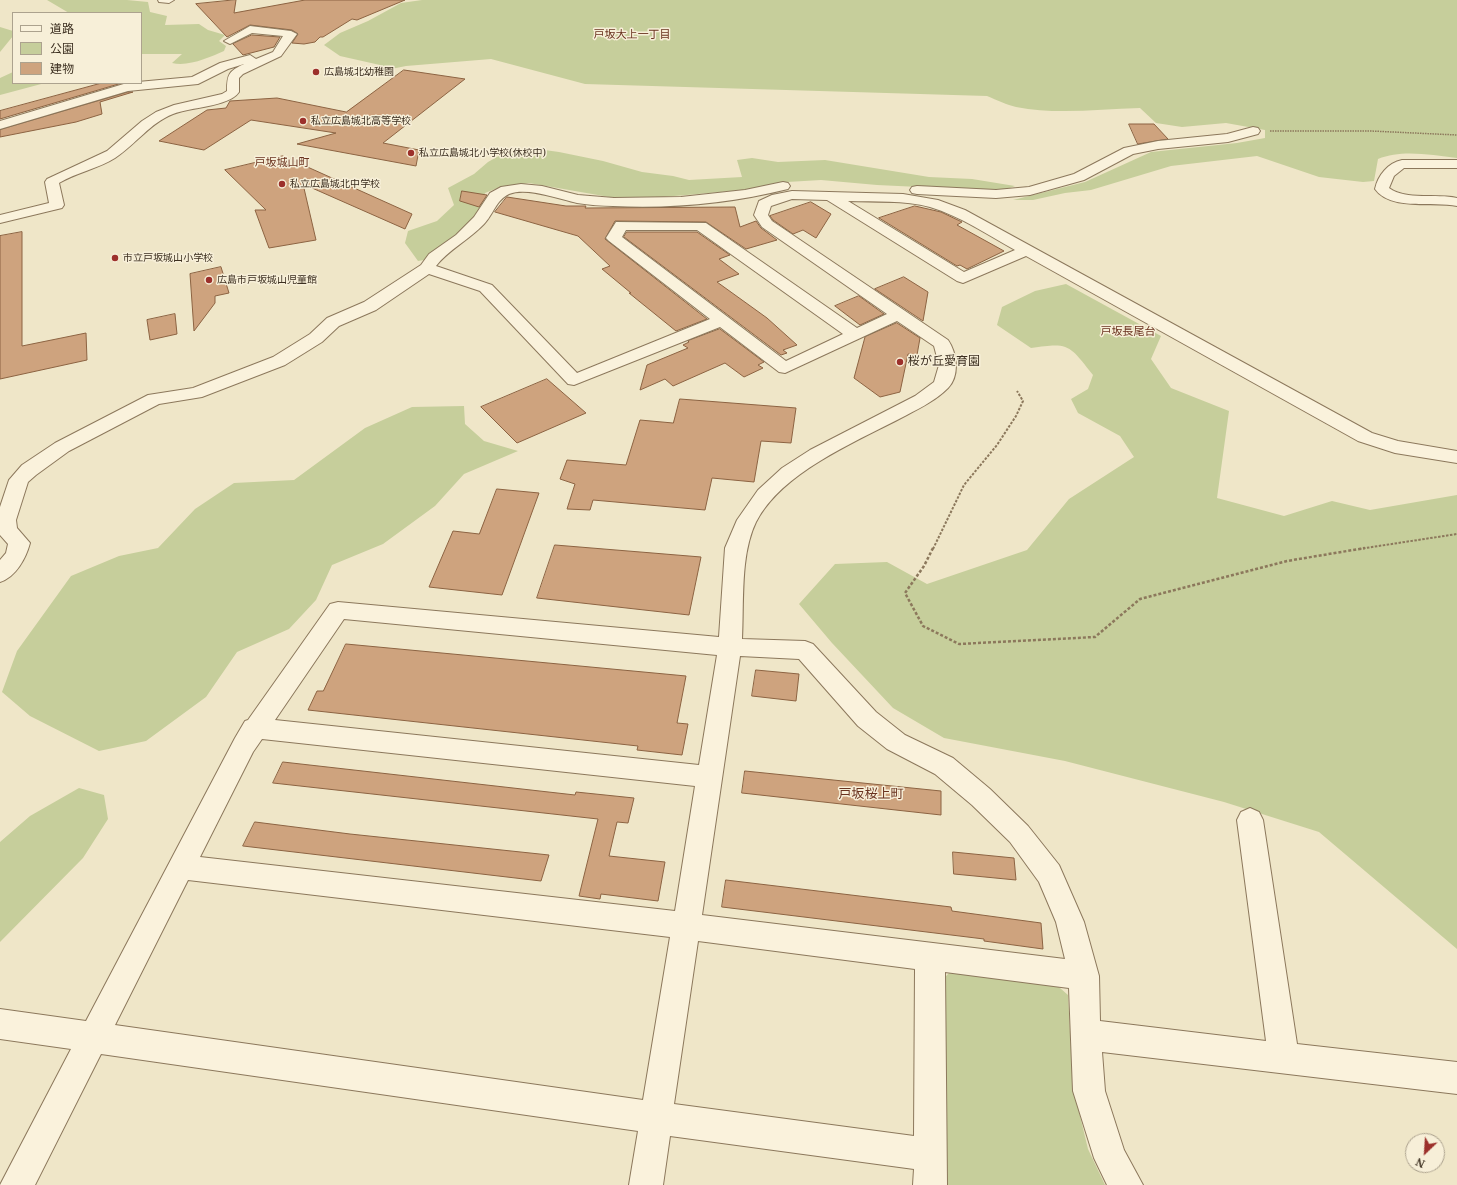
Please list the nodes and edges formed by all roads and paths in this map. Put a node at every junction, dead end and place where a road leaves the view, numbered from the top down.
1 (163, 0) edge
2 (169, 0) edge
3 (230, 41) dead end
4 (277, 54) junction
5 (0, 125) edge
6 (1253, 131) joint
7 (1457, 136) edge
8 (1457, 164) edge
9 (973, 193) junction
10 (829, 195) junction
11 (1457, 202) edge
12 (960, 212) junction
13 (0, 219) edge
14 (1027, 250) junction
15 (427, 268) junction
16 (899, 314) junction
17 (722, 320) junction
18 (856, 335) junction
19 (1017, 391) dead end
20 (1457, 457) edge
21 (19, 480) junction
22 (0, 487) edge
23 (1457, 534) edge
24 (0, 574) edge
25 (730, 648) junction
26 (254, 728) junction
27 (709, 777) junction
28 (1250, 820) dead end
29 (182, 868) junction
30 (686, 926) junction
31 (930, 957) junction
32 (1084, 976) junction
33 (0, 1024) edge
34 (1085, 1035) junction
35 (92, 1037) junction
36 (1284, 1058) junction
37 (1457, 1078) edge
38 (657, 1118) junction
39 (930, 1170) edge
40 (17, 1185) edge
41 (646, 1185) edge
42 (1126, 1185) edge

1 - 2 street
3 - 4 street
4 - 5 street
4 - 13 street
6 - 7 path
6 - 9 street
8 - 11 street
9 - 12 street
9 - 15 street
10 - 12 street
10 - 14 street
10 - 16 street
12 - 14 street
14 - 20 street
15 - 17 street
15 - 21 street
16 - 18 street
16 - 25 street
17 - 18 street
17 - 18 street
19 - 23 path
21 - 22 street
21 - 24 street
25 - 26 street
25 - 27 street
25 - 32 street
26 - 27 street
26 - 29 street
27 - 30 street
28 - 36 street
29 - 30 street
29 - 35 street
30 - 31 street
30 - 38 street
31 - 32 street
31 - 39 street
32 - 34 street
33 - 35 street
34 - 36 street
34 - 42 street
35 - 38 street
35 - 40 street
36 - 37 street
38 - 39 street
38 - 41 street

